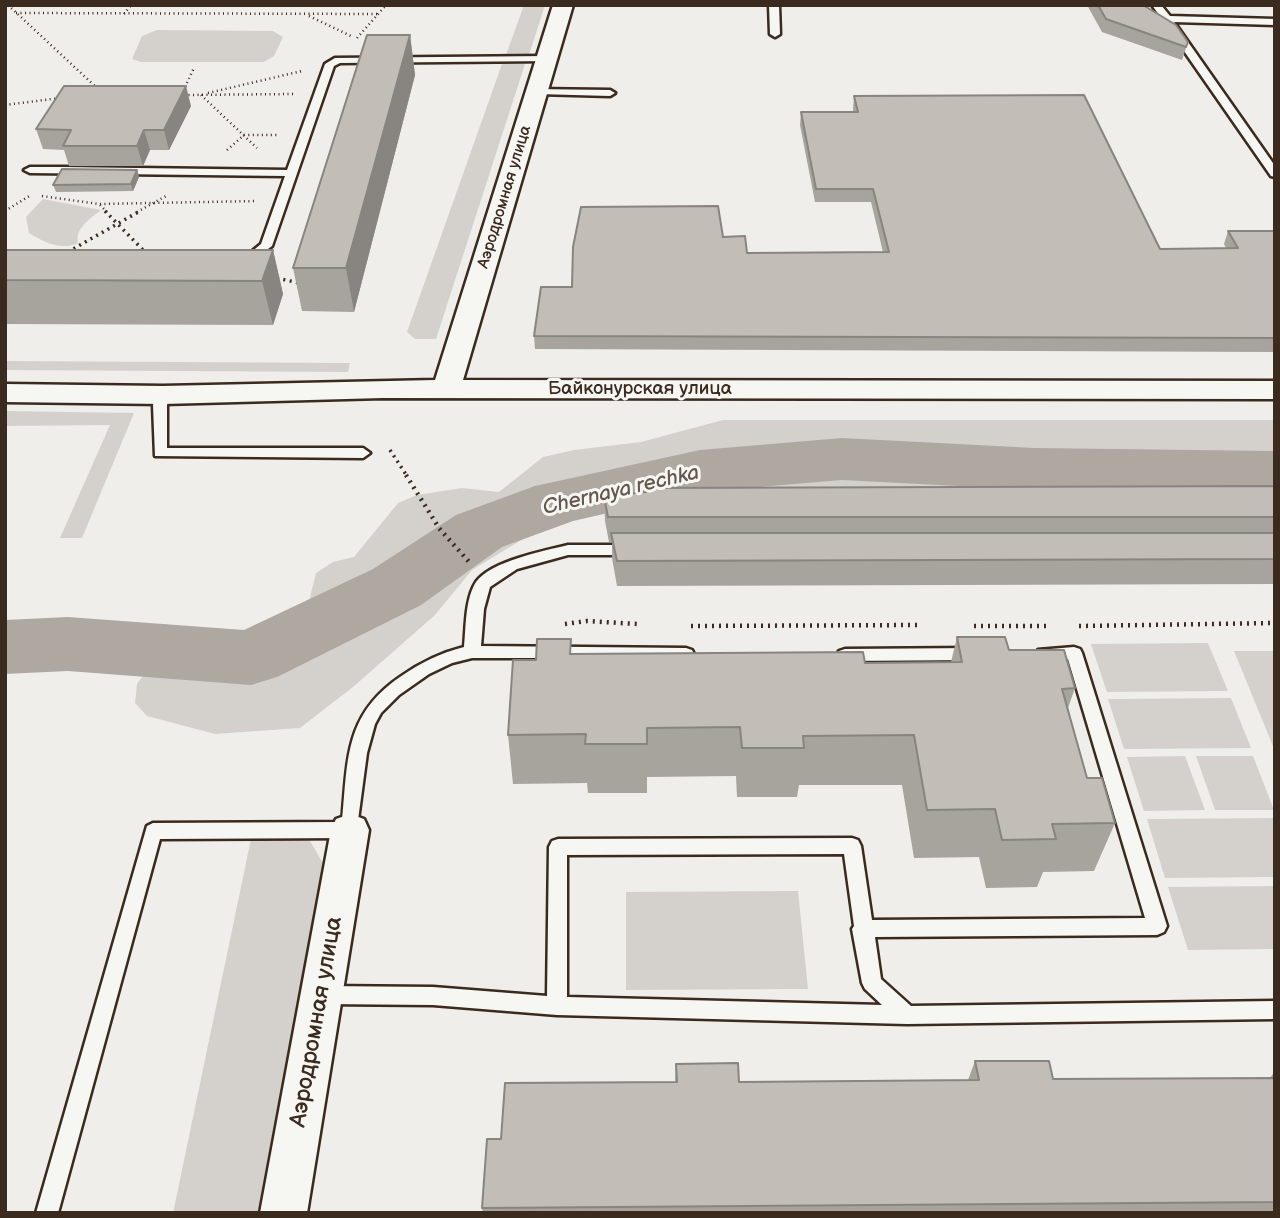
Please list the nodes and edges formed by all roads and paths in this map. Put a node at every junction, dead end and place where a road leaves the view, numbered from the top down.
1 (8, 5) edge
2 (131, 5) edge
3 (386, 5) edge
4 (564, 5) edge
5 (774, 5) edge
6 (1156, 5) edge
7 (16, 13) junction
8 (379, 14) junction
9 (124, 15) junction
10 (1167, 19) junction
11 (1275, 22) edge
12 (775, 34) dead end
13 (547, 59) junction
14 (334, 62) junction
15 (194, 68) dead end
16 (537, 92) junction
17 (610, 93) dead end
18 (104, 94) edge
19 (320, 94) junction
20 (201, 95) junction
21 (5, 104) edge
22 (61, 107) edge
23 (244, 135) junction
24 (275, 135) dead end
25 (264, 154) dead end
26 (30, 170) dead end
27 (291, 173) junction
28 (207, 174) junction
29 (1275, 174) edge
30 (24, 189) dead end
31 (282, 201) junction
32 (154, 203) junction
33 (99, 204) junction
34 (118, 224) junction
35 (68, 258) edge
36 (154, 260) edge
37 (229, 267) edge
38 (272, 277) edge
39 (310, 286) edge
40 (447, 388) junction
41 (1275, 390) edge
42 (5, 393) edge
43 (163, 395) junction
44 (386, 443) dead end
45 (363, 453) dead end
46 (651, 550) edge
47 (472, 566) dead end
48 (1275, 623) edge
49 (562, 624) dead end
50 (647, 625) dead end
51 (930, 625) dead end
52 (970, 625) dead end
53 (685, 626) dead end
54 (1052, 626) dead end
55 (1065, 626) dead end
56 (472, 652) junction
57 (706, 654) edge
58 (995, 654) edge
59 (1021, 654) edge
60 (824, 656) edge
61 (350, 830) junction
62 (862, 929) junction
63 (323, 995) junction
64 (556, 1006) junction
65 (1275, 1010) edge
66 (907, 1015) junction
67 (47, 1213) edge
68 (284, 1213) edge

1 - 7 path
2 - 9 path
3 - 8 path
4 - 13 street, Аэродромная улица
5 - 12 lane
6 - 10 lane
7 - 9 path
7 - 18 path
8 - 9 path
8 - 14 path
10 - 11 lane
10 - 29 lane
13 - 14 lane
13 - 16 street, Аэродромная улица
14 - 19 lane
14 - 20 path
15 - 20 path
16 - 17 lane
16 - 40 street, Аэродромная улица
19 - 20 path
19 - 27 lane
20 - 23 path
21 - 22 path
23 - 24 path
23 - 25 path
23 - 28 path
26 - 28 lane
27 - 28 lane
27 - 31 lane
28 - 32 path
30 - 33 path
31 - 32 path
31 - 37 lane
32 - 33 path
32 - 34 path
33 - 34 path
34 - 35 path
34 - 36 path
38 - 39 path
40 - 41 street, Байконурская улица
40 - 43 street, Байконурская улица
42 - 43 street, Байконурская улица
43 - 45 lane
44 - 47 path
46 - 56 lane
48 - 55 path
49 - 50 path
51 - 53 path
52 - 54 path
56 - 57 lane
56 - 61 lane
58 - 60 lane
59 - 62 lane
61 - 63 street, Аэродромная улица
61 - 67 lane
62 - 64 lane
62 - 66 lane
63 - 64 lane
63 - 68 street, Аэродромная улица
64 - 66 lane
65 - 66 lane

